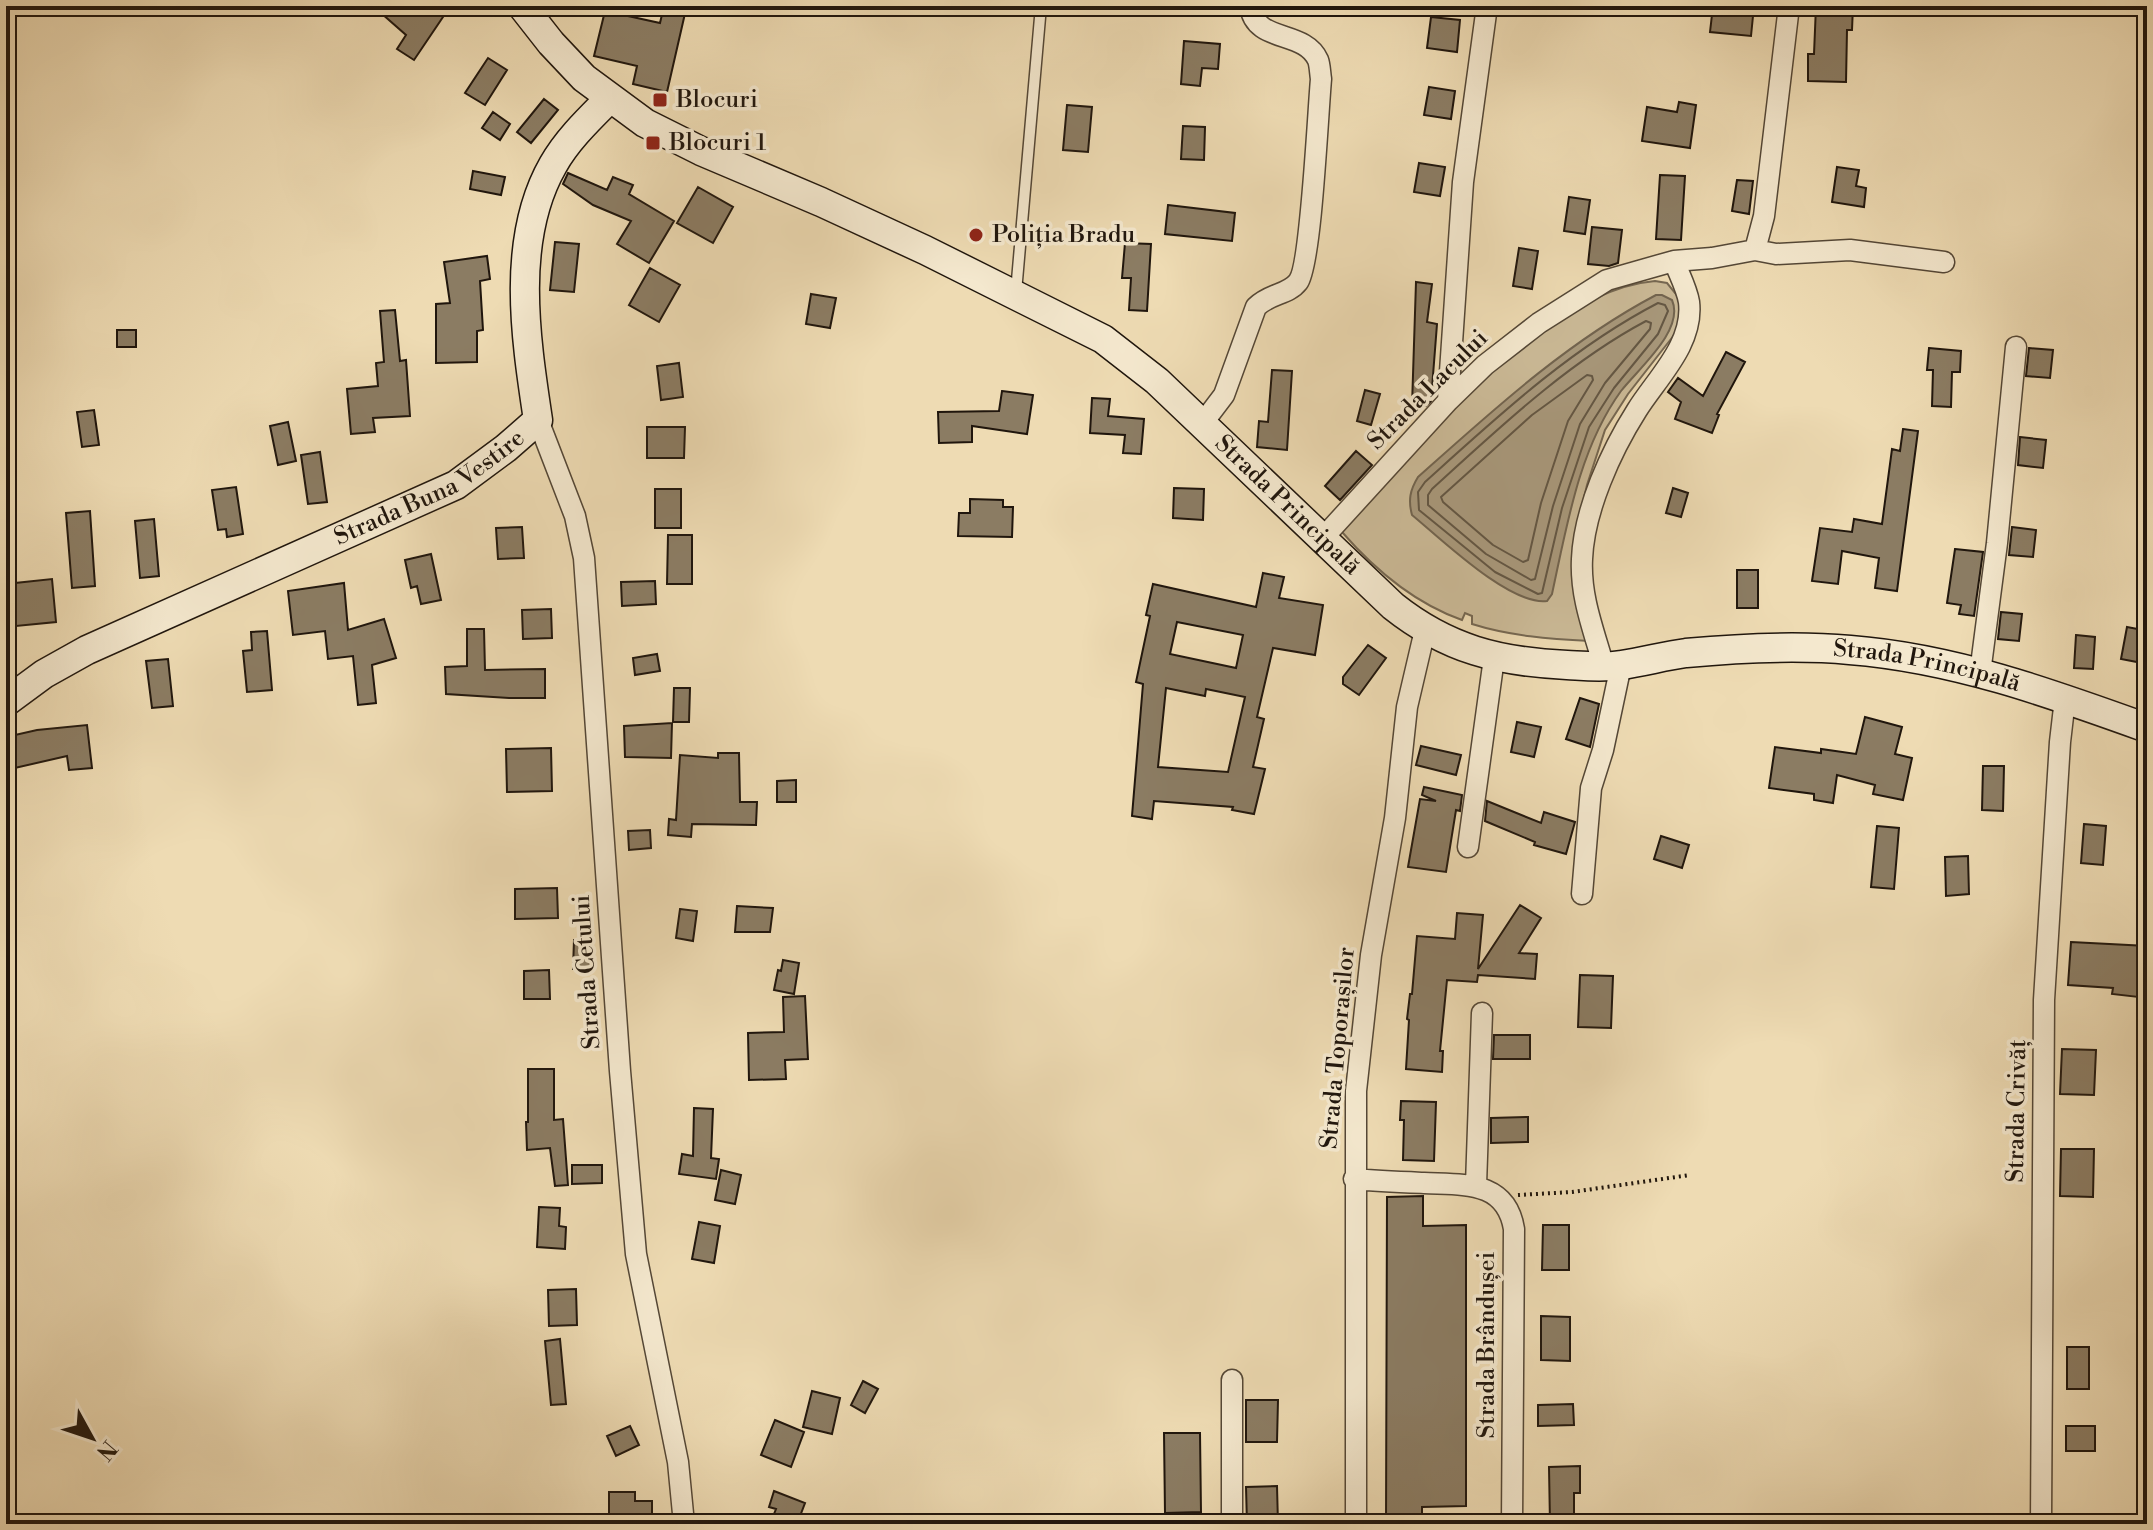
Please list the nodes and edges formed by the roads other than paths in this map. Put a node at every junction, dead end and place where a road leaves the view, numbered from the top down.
1 (522, 6) edge
2 (1041, 6) edge
3 (1250, 6) edge
4 (1487, 6) edge
5 (1789, 6) edge
6 (609, 99) junction
7 (1755, 250) junction
8 (1674, 261) junction
9 (1944, 262) dead end
10 (1016, 294) junction
11 (2016, 347) dead end
12 (1448, 401) junction
13 (538, 420) junction
14 (1202, 424) junction
15 (1322, 539) junction
16 (1425, 630) junction
17 (1494, 658) junction
18 (1613, 666) junction
19 (1980, 673) junction
20 (2065, 699) junction
21 (6, 702) edge
22 (2147, 728) edge
23 (1468, 847) dead end
24 (1582, 894) dead end
25 (1482, 1013) dead end
26 (1354, 1179) junction
27 (1476, 1185) junction
28 (1232, 1380) dead end
29 (684, 1524) edge
30 (1232, 1524) edge
31 (1356, 1524) edge
32 (1512, 1524) edge
33 (2041, 1524) edge

1 - 6 main road, Strada Principală
2 - 10 lane
3 - 14 street
4 - 12 street
5 - 7 street
6 - 10 main road, Strada Principală
6 - 13 main road, Strada Buna Vestire
7 - 8 street, Strada Lacului
7 - 9 street, Strada Lacului
8 - 12 street, Strada Lacului
8 - 18 street
10 - 14 main road, Strada Principală
11 - 19 street
12 - 15 street, Strada Lacului
13 - 21 main road, Strada Buna Vestire
13 - 29 street, Strada Cetului
14 - 15 main road, Strada Principală
15 - 16 main road, Strada Principală
16 - 17 main road, Strada Principală
16 - 26 street, Strada Toporașilor
17 - 18 main road, Strada Principală
17 - 23 street
18 - 19 main road, Strada Principală
18 - 24 street
19 - 20 main road, Strada Principală
20 - 22 main road, Strada Principală
20 - 33 street, Strada Crivăț
25 - 27 street
26 - 27 street
26 - 31 street, Strada Toporașilor
27 - 32 street, Strada Brândușei
28 - 30 street

